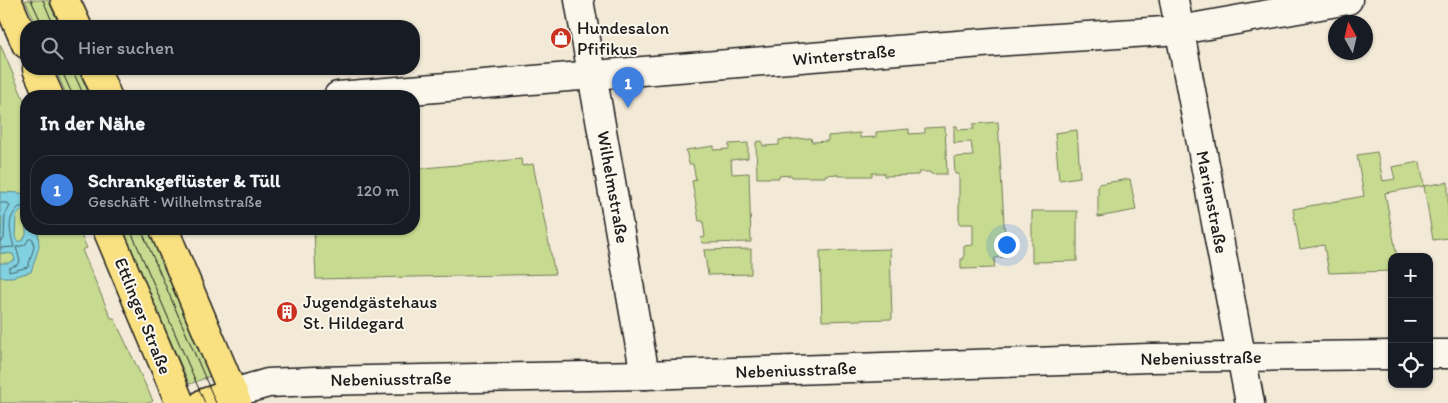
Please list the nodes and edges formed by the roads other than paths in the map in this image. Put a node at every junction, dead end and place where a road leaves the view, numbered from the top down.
1 (7, 0) edge
2 (65, 0) edge
3 (579, 0) edge
4 (1174, 0) edge
5 (1348, 0) edge
6 (73, 20) edge
7 (20, 30) edge
8 (1180, 30) junction
9 (40, 75) edge
10 (98, 75) edge
11 (594, 75) junction
12 (46, 90) edge
13 (104, 90) edge
14 (411, 90) edge
15 (110, 235) edge
16 (167, 235) edge
17 (1433, 354) edge
18 (1448, 354) edge
19 (1388, 355) edge
20 (1242, 356) junction
21 (645, 375) junction
22 (235, 398) edge
23 (180, 403) edge
24 (204, 403) edge
25 (1250, 403) edge

1 - 7 main road
2 - 6 main road
3 - 11 street, Wilhelmstraße
4 - 8 street, Marienstraße
5 - 8 street, Winterstraße
8 - 11 street, Winterstraße
8 - 20 street, Marienstraße
9 - 12 main road
10 - 13 main road
11 - 14 street, Winterstraße
11 - 21 street, Wilhelmstraße
15 - 23 main road, Ettlinger Straße
16 - 22 main road
17 - 18 street
19 - 20 street, Nebeniusstraße
20 - 21 street, Nebeniusstraße
20 - 25 street, Marienstraße
21 - 22 street, Nebeniusstraße
22 - 24 main road, Nebeniusstraße

